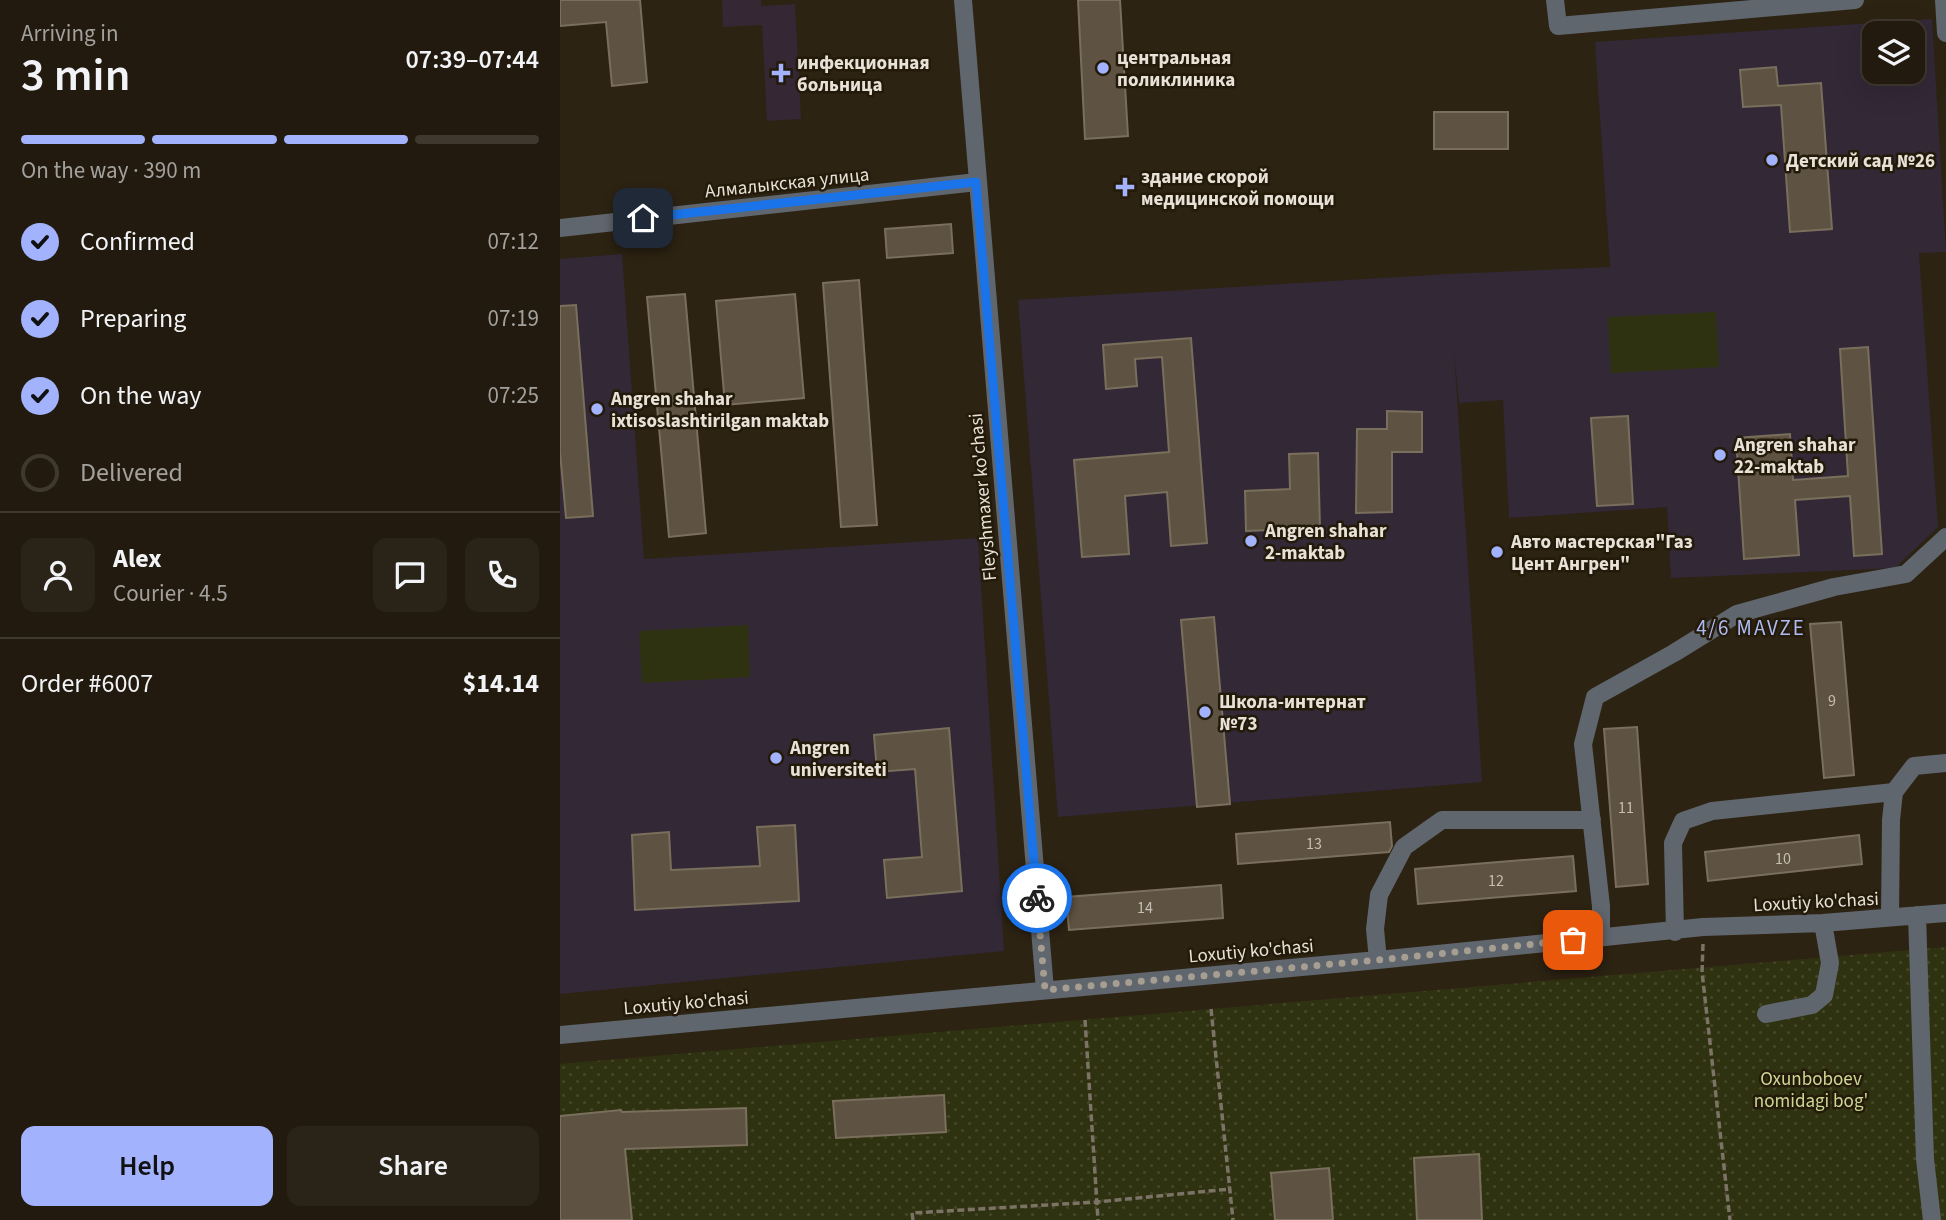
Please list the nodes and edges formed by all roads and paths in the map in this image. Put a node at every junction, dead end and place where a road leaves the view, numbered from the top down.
1 (962, 0) edge
2 (1555, 0) edge
3 (1855, 0) edge
4 (1944, 0) edge
5 (1946, 33) edge
6 (976, 182) junction
7 (560, 228) edge
8 (1946, 537) edge
9 (1946, 763) edge
10 (1894, 792) junction
11 (1592, 820) junction
12 (1946, 913) edge
13 (1917, 915) junction
14 (1890, 917) junction
15 (1823, 923) junction
16 (1703, 927) junction
17 (1675, 932) junction
18 (1601, 937) junction
19 (1378, 960) junction
20 (1045, 990) junction
21 (1211, 1009) dead end
22 (1766, 1014) dead end
23 (1085, 1020) dead end
24 (560, 1035) edge
25 (1230, 1189) junction
26 (1097, 1202) junction
27 (913, 1220) edge
28 (1098, 1220) edge
29 (1233, 1220) edge
30 (1730, 1220) edge
31 (1933, 1220) edge

1 - 6 street, Fleyshmaxer ko'chasi
2 - 3 street
4 - 5 street
6 - 7 street, Алмалыкская улица
6 - 20 street, Fleyshmaxer ko'chasi
8 - 11 street
9 - 10 street
10 - 14 street
10 - 17 street
11 - 18 street
11 - 19 street
12 - 13 street, Loxutiy ko'chasi
13 - 14 street, Loxutiy ko'chasi
13 - 31 street
14 - 15 street, Loxutiy ko'chasi
15 - 16 street, Loxutiy ko'chasi
15 - 22 street
16 - 17 street, Loxutiy ko'chasi
16 - 30 path
17 - 18 street, Loxutiy ko'chasi
18 - 19 street, Loxutiy ko'chasi
19 - 20 street, Loxutiy ko'chasi
20 - 24 street, Loxutiy ko'chasi
21 - 25 path
23 - 26 path
25 - 26 path
25 - 29 path
26 - 27 path
26 - 28 path

